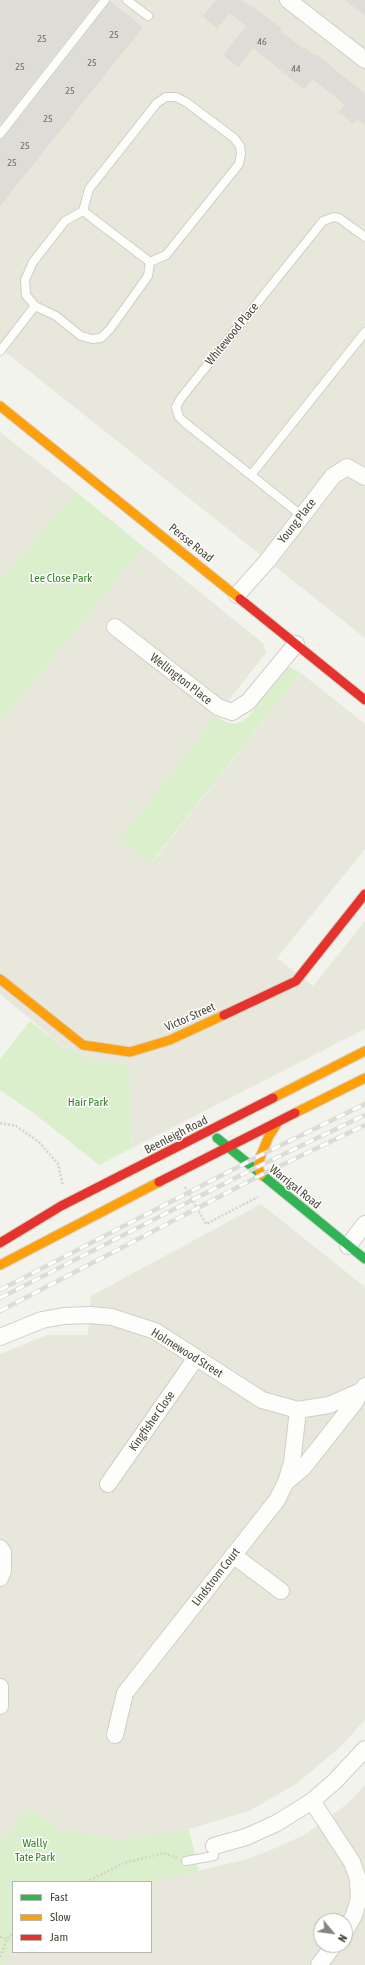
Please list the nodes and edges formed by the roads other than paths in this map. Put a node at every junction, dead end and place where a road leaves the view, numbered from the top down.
1 (105, 0) edge
2 (127, 0) edge
3 (288, 0) edge
4 (148, 16) dead end
5 (365, 60) edge
6 (0, 134) edge
7 (83, 211) junction
8 (365, 237) edge
9 (150, 262) junction
10 (35, 306) junction
11 (365, 332) edge
12 (0, 351) edge
13 (0, 406) edge
14 (251, 475) junction
15 (365, 477) edge
16 (301, 515) junction
17 (237, 595) junction
18 (115, 627) dead end
19 (296, 644) junction
20 (365, 700) edge
21 (365, 894) edge
22 (0, 979) edge
23 (365, 1051) edge
24 (365, 1078) edge
25 (278, 1122) junction
26 (210, 1131) junction
27 (227, 1146) junction
28 (261, 1175) junction
29 (365, 1224) edge
30 (0, 1243) edge
31 (348, 1246) junction
32 (365, 1259) edge
33 (0, 1265) edge
34 (0, 1337) edge
35 (196, 1358) junction
36 (363, 1389) edge
37 (298, 1410) junction
38 (286, 1482) junction
39 (108, 1484) dead end
40 (0, 1548) edge
41 (233, 1555) junction
42 (0, 1578) edge
43 (281, 1591) dead end
44 (0, 1687) edge
45 (0, 1706) edge
46 (115, 1735) dead end
47 (365, 1749) edge
48 (312, 1801) junction
49 (214, 1846) joint
50 (186, 1861) road end
51 (353, 1917) edge
52 (328, 1953) edge
53 (319, 1965) edge

1 - 6 lane
2 - 4 lane
3 - 5 street
7 - 9 lane
7 - 9 lane
7 - 10 lane
8 - 14 lane, Whitewood Place
9 - 10 lane
10 - 12 lane
11 - 14 lane
13 - 17 main road, Persse Road
14 - 16 lane, Whitewood Place
15 - 16 street, Young Place
16 - 17 street, Young Place
17 - 19 main road, Persse Road
18 - 19 street, Wellington Place
19 - 20 main road, Persse Road
21 - 22 main road, Victor Street
23 - 26 main road, Beenleigh Road
24 - 25 main road
25 - 27 main road
25 - 28 main road
26 - 27 main road, Warrigal Road
26 - 30 main road, Beenleigh Road
27 - 28 main road, Warrigal Road
27 - 33 main road
28 - 31 main road, Warrigal Road
29 - 31 street
31 - 32 main road, Warrigal Road
34 - 35 street, Holmewood Street
35 - 37 street, Holmewood Street
35 - 39 street, Kingfisher Close
36 - 37 street, Holmewood Street
36 - 38 street
37 - 38 street, Lindstrom Court
38 - 41 street, Lindstrom Court
40 - 42 street
41 - 43 street
41 - 46 street, Lindstrom Court
44 - 45 street
47 - 48 street
48 - 49 street
48 - 51 street
49 - 50 lane
52 - 53 street

